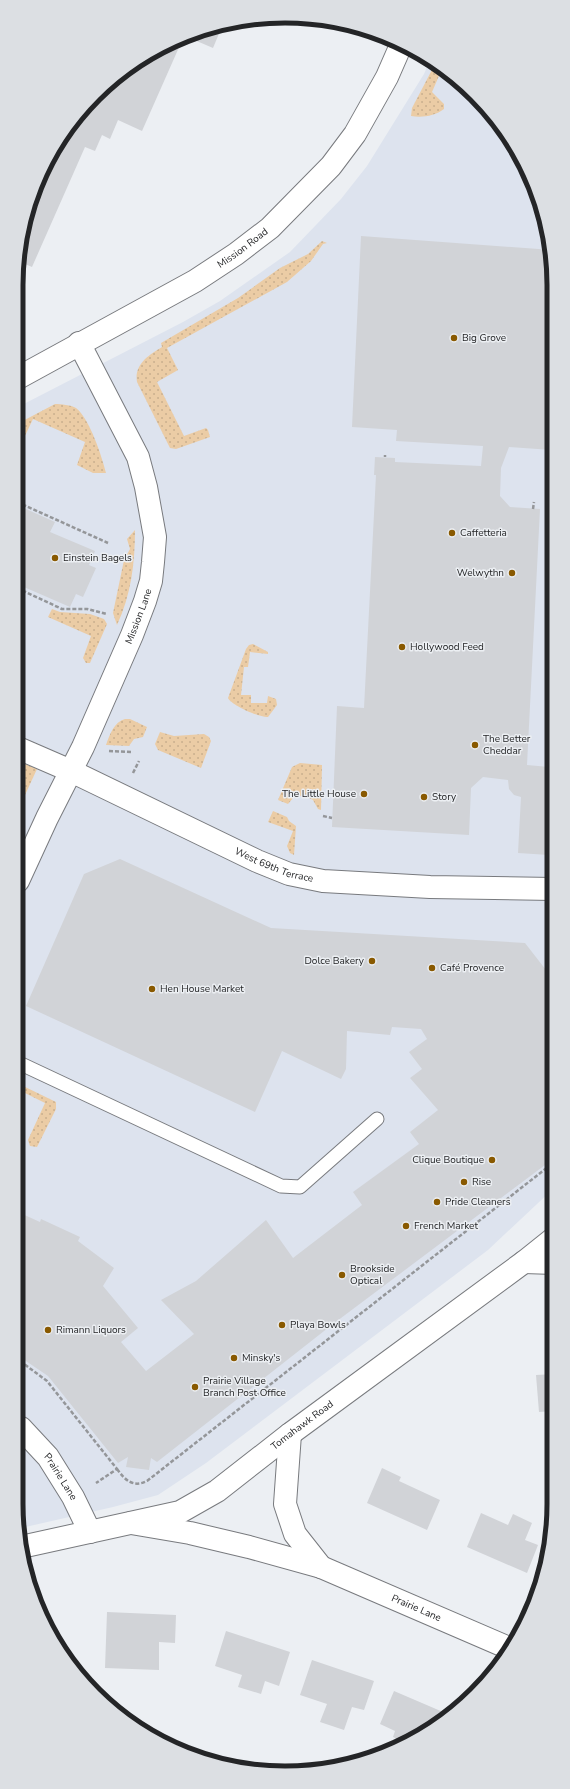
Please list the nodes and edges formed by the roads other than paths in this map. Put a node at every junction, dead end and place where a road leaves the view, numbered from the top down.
1 (399, 49) edge
2 (79, 343) junction
3 (23, 375) edge
4 (23, 750) edge
5 (71, 771) junction
6 (23, 871) edge
7 (547, 889) edge
8 (23, 1065) edge
9 (377, 1119) dead end
10 (547, 1244) edge
11 (524, 1262) junction
12 (547, 1263) edge
13 (23, 1430) edge
14 (290, 1434) junction
15 (131, 1523) junction
16 (90, 1532) junction
17 (26, 1546) edge
18 (322, 1567) junction
19 (505, 1646) edge

1 - 2 street, Mission Road
2 - 3 street, Mission Road
2 - 5 street, Mission Lane
4 - 5 street, West 69th Terrace
5 - 6 street, Mission Lane
5 - 7 street, West 69th Terrace
8 - 9 lane
10 - 11 street, Tomahawk Road
11 - 12 street
11 - 14 street, Tomahawk Road
13 - 16 street, Prairie Lane
14 - 15 street, Tomahawk Road
14 - 18 street, Prairie Lane
15 - 16 street, Tomahawk Road
15 - 18 street, Prairie Lane
16 - 17 street, Tomahawk Road
18 - 19 street, Prairie Lane

